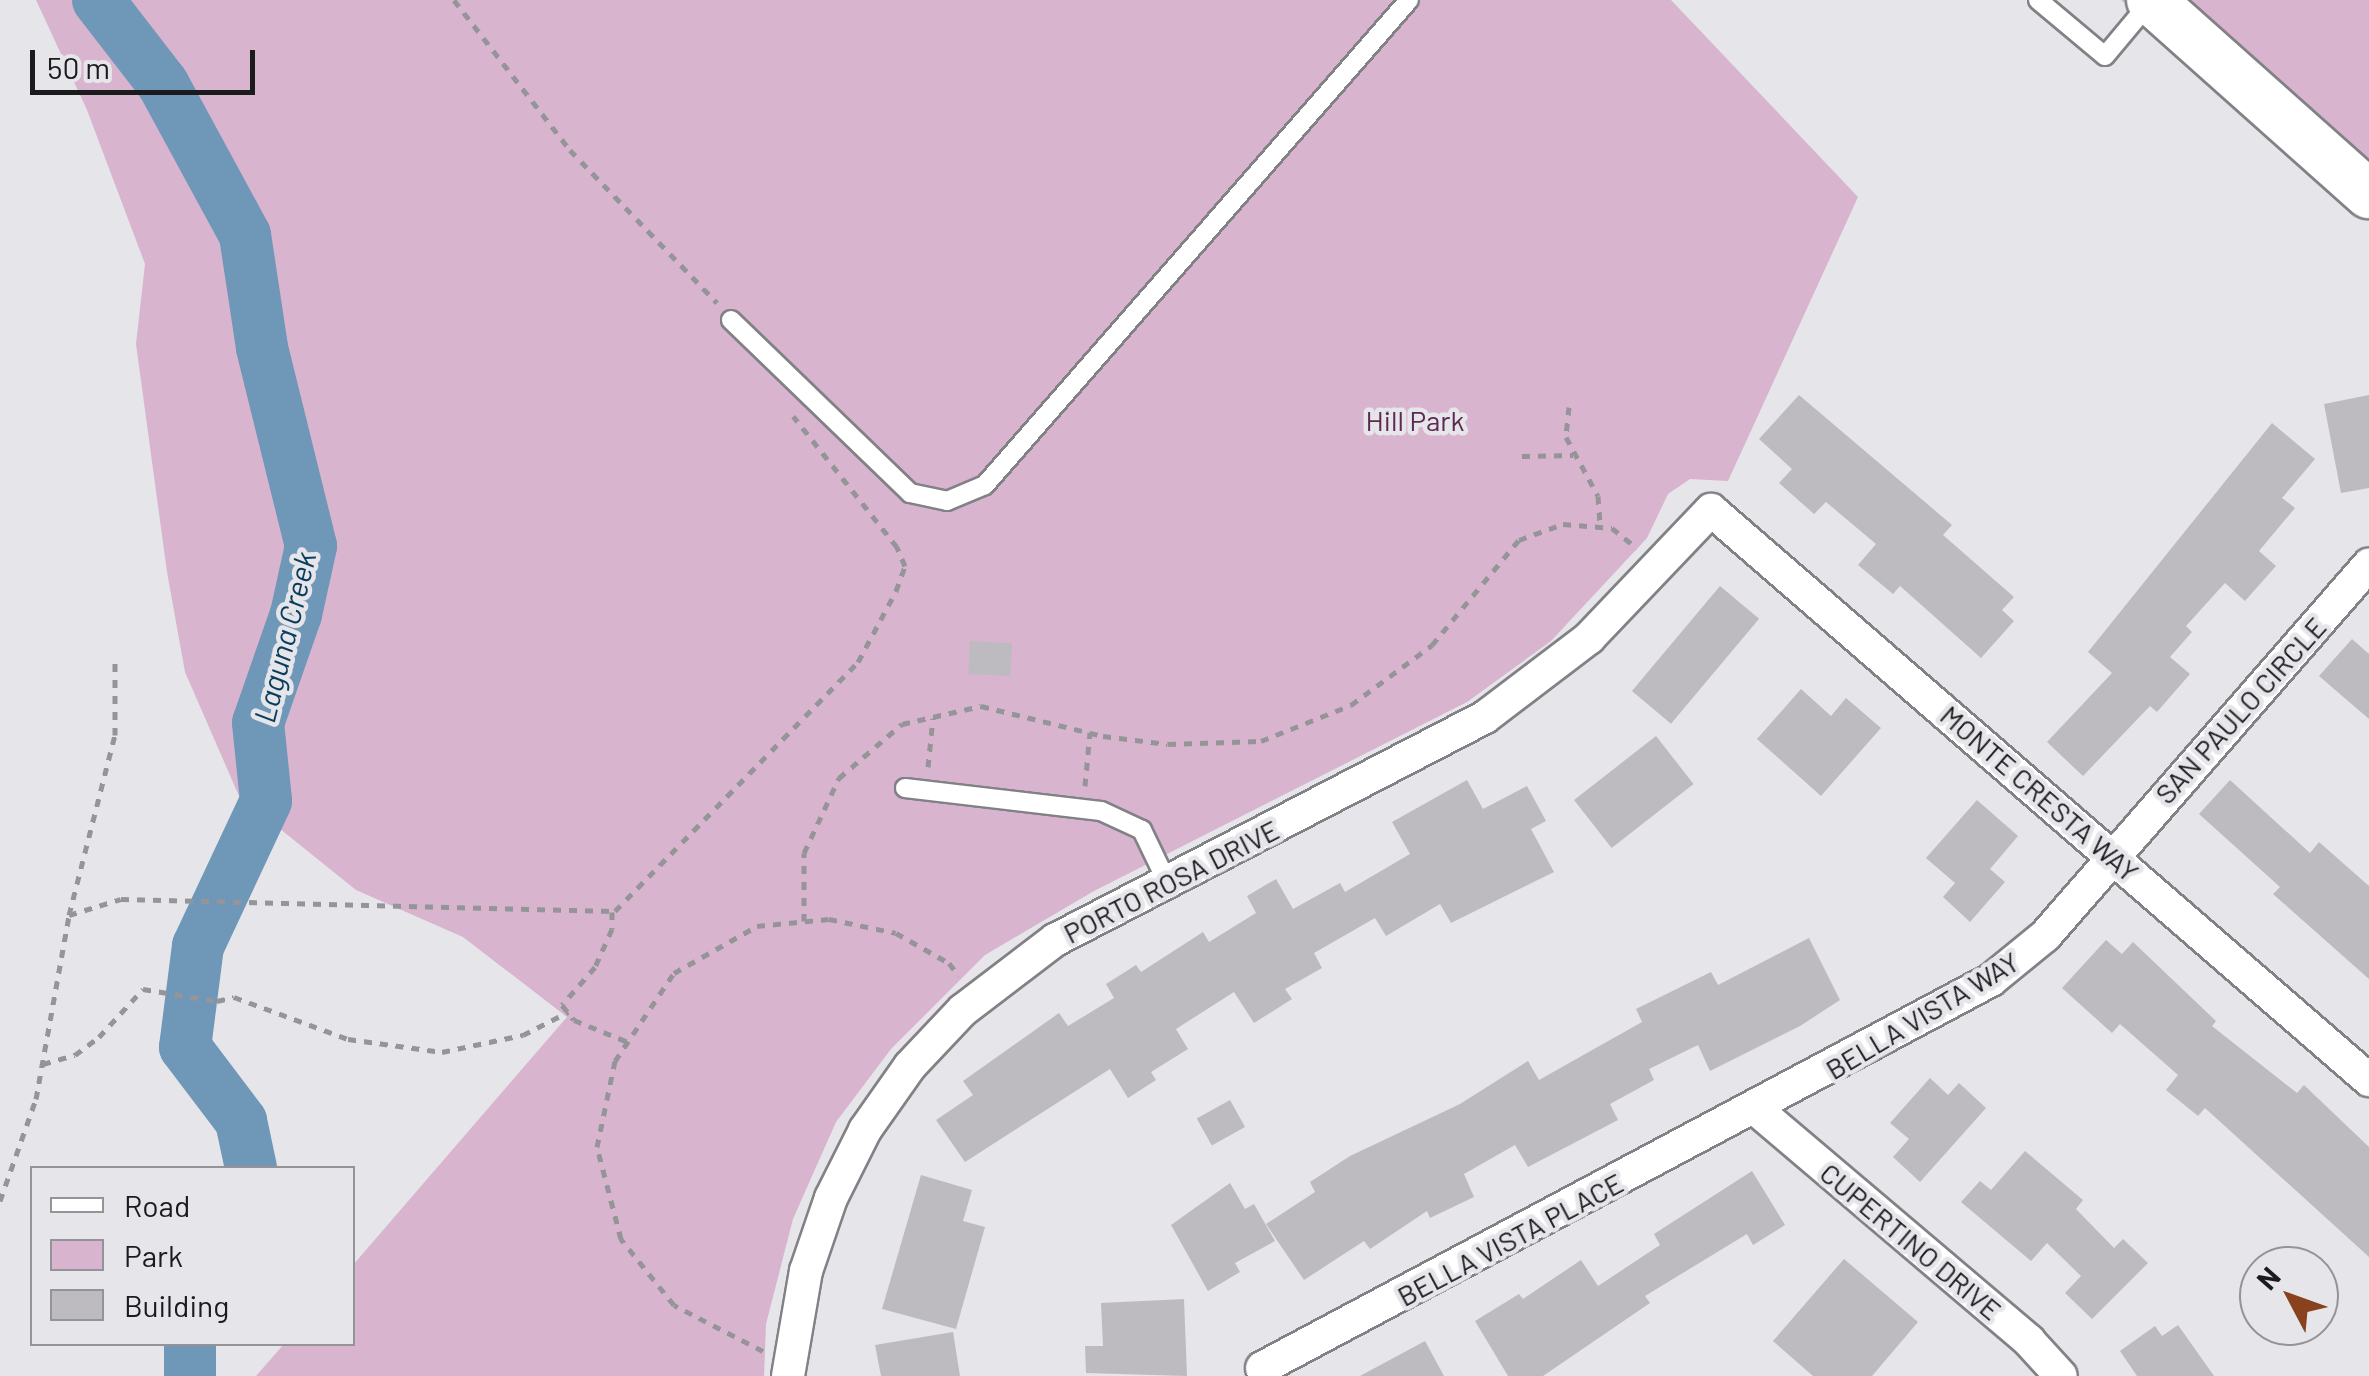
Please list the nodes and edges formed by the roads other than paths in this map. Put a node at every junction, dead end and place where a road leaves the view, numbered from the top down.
1 (1408, 0) edge
2 (2038, 0) edge
3 (2152, 0) edge
4 (2369, 194) edge
5 (731, 320) road end
6 (1711, 510) joint
7 (2369, 564) edge
8 (905, 788) dead end
9 (2110, 855) junction
10 (1168, 882) junction
11 (2369, 1080) edge
12 (1757, 1110) junction
13 (790, 1366) edge
14 (1262, 1368) dead end
15 (2061, 1376) edge

1 - 5 lane
2 - 3 lane
3 - 4 main road
6 - 9 street, MONTE CRESTA WAY
6 - 10 street, PORTO ROSA DRIVE
7 - 9 street, SAN PAULO CIRCLE
8 - 10 lane
9 - 11 street, MONTE CRESTA WAY
9 - 12 street, BELLA VISTA WAY
10 - 13 street, PORTO ROSA DRIVE
12 - 14 street, BELLA VISTA PLACE
12 - 15 street, CUPERTINO DRIVE

